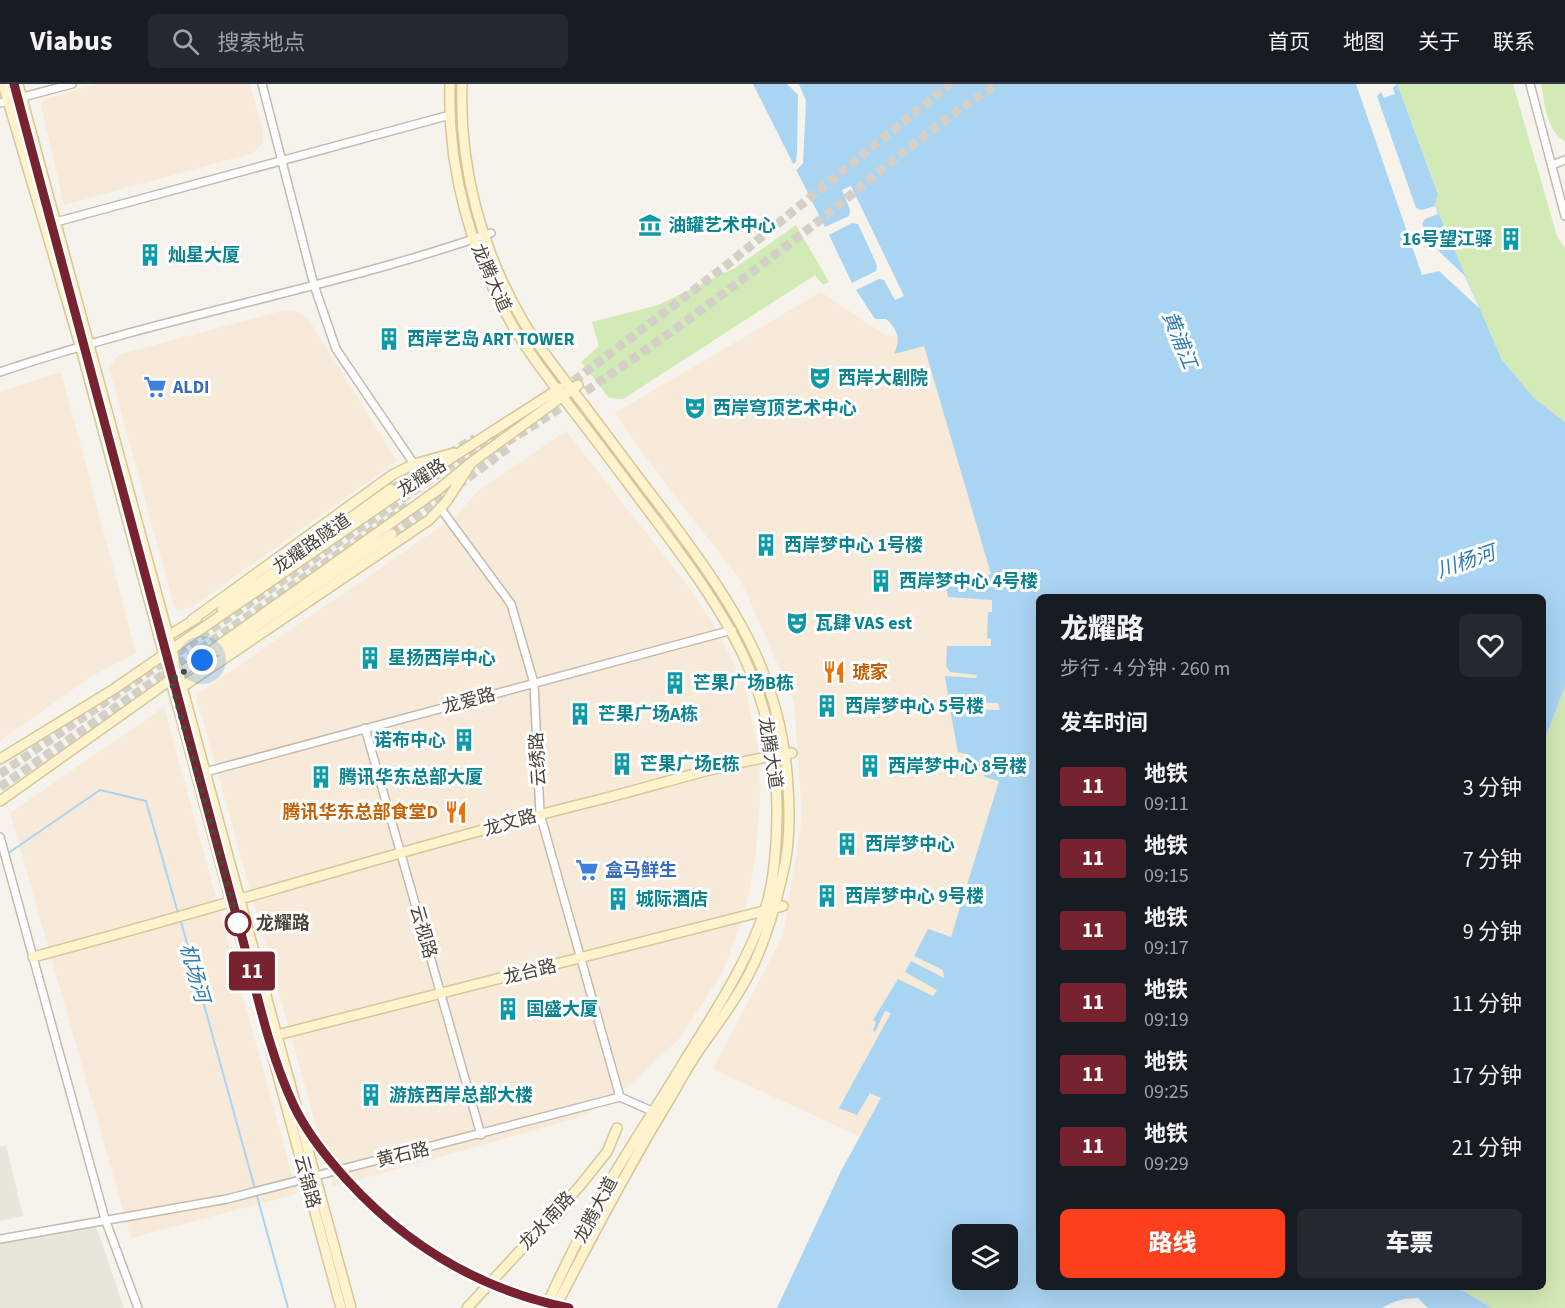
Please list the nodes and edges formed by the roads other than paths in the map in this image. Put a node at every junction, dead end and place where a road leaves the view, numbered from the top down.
1 (3, 84) edge
2 (18, 84) edge
3 (72, 84) edge
4 (262, 84) edge
5 (450, 84) edge
6 (462, 84) edge
7 (1530, 84) edge
8 (21, 97) junction
9 (4, 102) edge
10 (450, 115) junction
11 (282, 160) junction
12 (1565, 160) edge
13 (1552, 165) junction
14 (1565, 216) edge
15 (56, 222) junction
16 (488, 234) junction
17 (474, 239) junction
18 (314, 285) junction
19 (84, 344) junction
20 (0, 372) edge
21 (572, 386) junction
22 (560, 393) junction
23 (486, 438) junction
24 (472, 462) junction
25 (414, 464) junction
26 (391, 489) tunnel mouth
27 (441, 509) junction
28 (392, 534) tunnel mouth
29 (234, 600) junction
30 (192, 620) junction
31 (197, 630) junction
32 (732, 630) junction
33 (168, 636) junction
34 (235, 642) junction
35 (167, 651) junction
36 (190, 665) junction
37 (202, 674) junction
38 (175, 677) junction
39 (534, 683) junction
40 (182, 687) junction
41 (365, 728) junction
42 (788, 754) junction
43 (773, 756) junction
44 (0, 759) edge
45 (205, 772) junction
46 (0, 801) edge
47 (540, 814) junction
48 (0, 837) edge
49 (400, 853) junction
50 (235, 900) junction
51 (774, 908) junction
52 (33, 957) junction
53 (579, 960) junction
54 (441, 994) junction
55 (277, 1035) junction
56 (620, 1097) junction
57 (657, 1113) junction
58 (617, 1128) dead end
59 (481, 1135) junction
60 (311, 1178) junction
61 (105, 1219) junction
62 (0, 1239) edge
63 (138, 1308) edge
64 (341, 1308) edge
65 (351, 1308) edge
66 (467, 1308) edge
67 (545, 1308) edge
68 (555, 1308) edge

1 - 9 main road, 云锦路
2 - 8 main road, 云锦路
3 - 8 street
4 - 11 street
5 - 10 main road, 龙腾大道
6 - 16 main road, 龙腾大道
7 - 13 street
8 - 9 street
8 - 15 main road, 云锦路
9 - 19 main road, 云锦路
10 - 11 street
10 - 17 main road, 龙腾大道
11 - 15 street
11 - 18 street
12 - 13 street
13 - 14 street
15 - 19 main road, 云锦路
16 - 17 street
16 - 21 main road, 龙腾大道
17 - 18 street
17 - 22 main road, 龙腾大道
18 - 19 street
18 - 25 street
19 - 20 street
19 - 33 main road, 云锦路
19 - 35 main road, 云锦路
21 - 22 main road, 龙耀路
21 - 42 main road, 龙腾大道
22 - 23 main road, 龙耀路
22 - 24 main road, 龙耀路
22 - 32 main road, 龙腾大道
23 - 25 main road, 龙耀路
23 - 31 main road, 龙耀路
24 - 27 main road, 龙耀路
24 - 36 main road, 龙耀路
25 - 30 main road, 龙耀路
26 - 29 main road, 龙耀路隧道
27 - 37 main road, 龙耀路
27 - 39 street, 云绣路
28 - 34 main road, 龙耀路隧道
29 - 30 main road, 龙耀路隧道
29 - 31 main road, 龙耀路隧道
30 - 33 main road, 龙耀路隧道
31 - 35 main road, 龙耀路
32 - 39 street, 龙爱路
32 - 43 main road, 龙腾大道
33 - 35 main road, 云锦路
34 - 36 main road, 龙耀路隧道
34 - 37 main road, 龙耀路隧道
35 - 38 main road, 云锦路
35 - 44 main road, 龙耀路
36 - 38 main road, 龙耀路
37 - 40 main road, 龙耀路
38 - 40 main road, 云锦路
38 - 46 main road, 龙耀路
38 - 50 main road, 云锦路
39 - 41 street, 龙爱路
39 - 47 street, 云绣路
40 - 45 main road, 云锦路
41 - 45 street, 龙爱路
41 - 49 street, 云视路
42 - 43 main road, 龙文路
42 - 51 main road, 龙腾大道
43 - 47 main road, 龙文路
43 - 51 main road, 龙腾大道
45 - 50 main road, 云锦路
47 - 49 main road, 龙文路
47 - 53 street, 云绣路
48 - 52 street
49 - 50 main road, 龙文路
49 - 54 street, 云视路
50 - 52 main road, 龙文路
50 - 55 main road, 云锦路
50 - 60 main road, 云锦路
51 - 53 main road, 龙台路
51 - 57 main road, 龙腾大道
52 - 61 street
53 - 54 main road, 龙台路
53 - 56 street, 云绣路
54 - 55 main road, 龙台路
54 - 59 street, 云视路
55 - 60 main road, 云锦路
56 - 57 street
56 - 59 street, 黄石路
57 - 67 main road, 龙腾大道
57 - 68 main road, 龙腾大道
58 - 66 main road, 龙水南路
59 - 60 street, 黄石路
60 - 61 street, 黄石路
60 - 64 main road, 云锦路
60 - 65 main road, 云锦路
61 - 62 street, 黄石路
61 - 63 street

